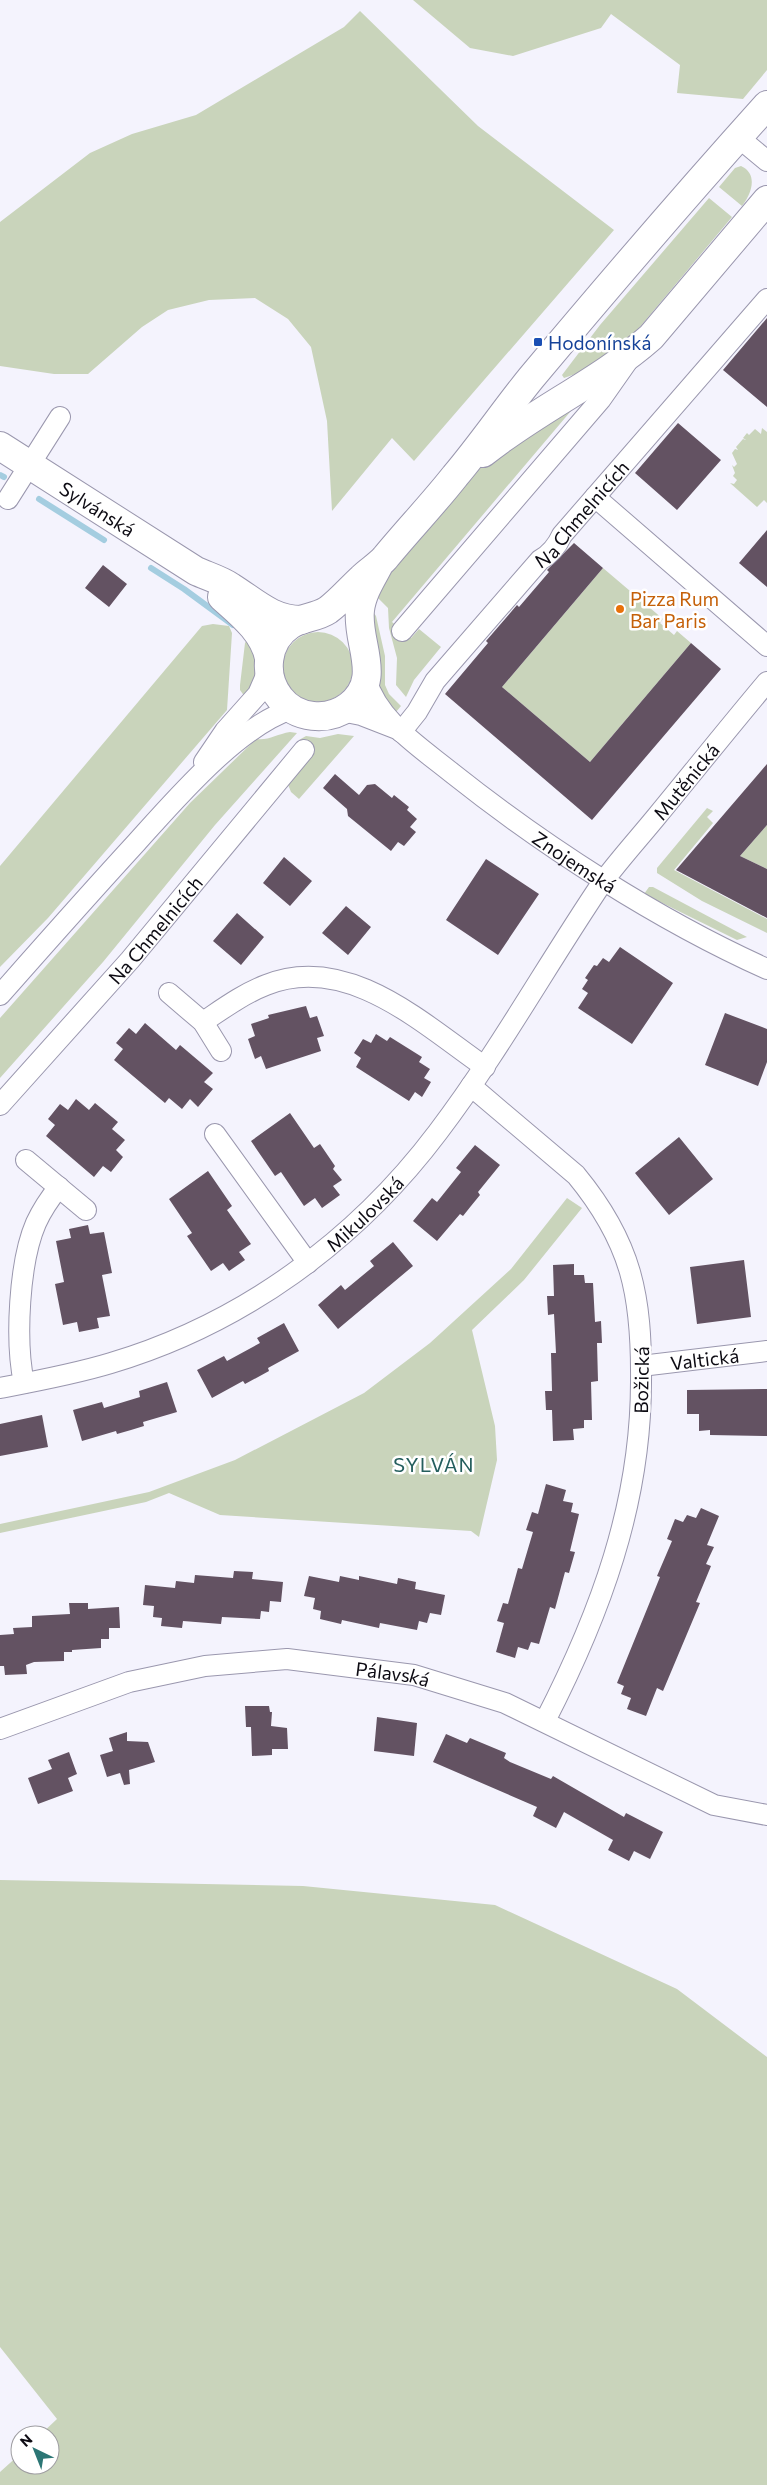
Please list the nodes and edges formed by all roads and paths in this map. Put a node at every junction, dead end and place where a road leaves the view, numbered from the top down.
1 (767, 105) edge
2 (738, 137) junction
3 (767, 161) edge
4 (767, 200) edge
5 (767, 299) edge
6 (633, 353) junction
7 (60, 417) dead end
8 (0, 446) edge
9 (30, 465) junction
10 (457, 474) junction
11 (595, 497) junction
12 (8, 499) dead end
13 (380, 563) junction
14 (196, 571) junction
15 (308, 618) junction
16 (402, 631) dead end
17 (361, 640) junction
18 (767, 646) edge
19 (269, 665) junction
20 (366, 679) junction
21 (767, 682) edge
22 (292, 709) junction
23 (341, 711) junction
24 (400, 731) junction
25 (304, 750) dead end
26 (188, 786) junction
27 (604, 881) junction
28 (767, 969) edge
29 (169, 993) dead end
30 (0, 995) edge
31 (204, 1022) junction
32 (221, 1051) dead end
33 (485, 1067) junction
34 (471, 1086) junction
35 (0, 1105) edge
36 (215, 1134) dead end
37 (26, 1160) dead end
38 (59, 1187) junction
39 (86, 1210) dead end
40 (308, 1263) junction
41 (767, 1351) edge
42 (641, 1366) junction
43 (24, 1383) junction
44 (0, 1388) edge
45 (544, 1722) junction
46 (0, 1729) edge
47 (767, 1815) edge

1 - 2 street
2 - 3 street
2 - 10 street
4 - 6 street
5 - 11 street, Na Chmelnicích
6 - 10 street
6 - 16 street
7 - 9 street
8 - 9 street, Sylvánská
9 - 12 street
9 - 14 street, Sylvánská
10 - 13 street
11 - 18 street
11 - 24 street, Na Chmelnicích
13 - 15 street
13 - 17 street
14 - 15 street, Sylvánská
14 - 19 street, Sylvánská
15 - 17 street
15 - 19 street
17 - 20 street
19 - 22 street
19 - 26 street
20 - 23 street
20 - 24 street, Znojemská
21 - 27 street, Mutěnická
22 - 23 street
22 - 26 street
23 - 24 street, Znojemská
24 - 27 street, Znojemská
25 - 35 street, Na Chmelnicích
26 - 30 street
27 - 28 street, Znojemská
27 - 33 street, Mikulovská
29 - 31 street
31 - 32 street
31 - 33 street
33 - 34 street, Mikulovská
34 - 40 street, Mikulovská
34 - 42 street, Božická
36 - 40 street
37 - 38 street
38 - 39 street
38 - 43 street
40 - 43 street, Mikulovská
41 - 42 street, Valtická
42 - 45 street, Božická
43 - 44 street, Mikulovská
45 - 46 street, Pálavská
45 - 47 street, Pálavská

